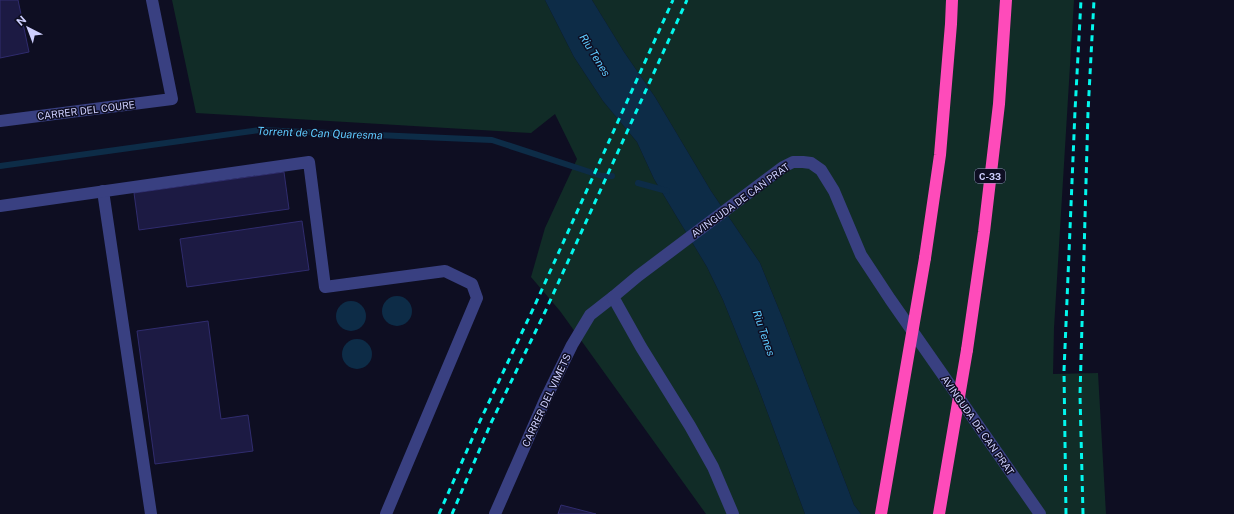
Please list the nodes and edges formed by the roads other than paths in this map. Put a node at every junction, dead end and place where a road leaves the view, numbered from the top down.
1 (152, 0) edge
2 (952, 0) edge
3 (1006, 0) edge
4 (0, 121) edge
5 (103, 191) junction
6 (0, 206) edge
7 (613, 297) junction
8 (151, 514) edge
9 (386, 514) edge
10 (495, 514) edge
11 (733, 514) edge
12 (881, 514) edge
13 (939, 514) edge
14 (1040, 514) edge

1 - 4 street, CARRER DEL COURE
2 - 12 highway, bridge
3 - 13 highway, C-33, bridge
5 - 6 street
5 - 8 street
5 - 9 street
7 - 10 street, CARRER DEL VIMETS
7 - 11 street
7 - 14 street, AVINGUDA DE CAN PRAT

